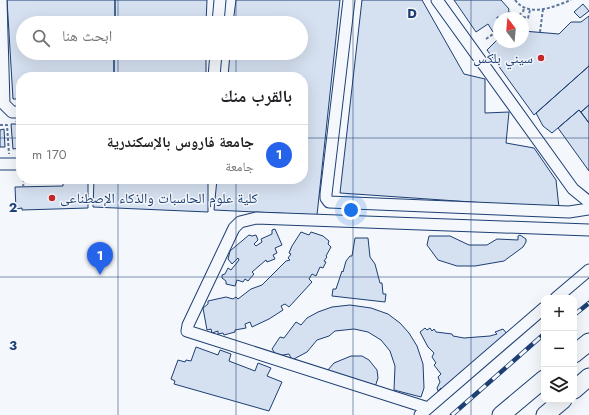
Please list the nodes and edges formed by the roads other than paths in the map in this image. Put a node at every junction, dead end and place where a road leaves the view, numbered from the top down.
1 (1, 0) edge
2 (220, 0) edge
3 (349, 0) edge
4 (437, 0) edge
5 (446, 0) edge
6 (219, 16) edge
7 (481, 46) junction
8 (215, 60) edge
9 (214, 72) edge
10 (16, 112) edge
11 (4, 164) edge
12 (16, 164) edge
13 (589, 194) edge
14 (589, 202) edge
15 (589, 209) edge
16 (589, 230) edge
17 (589, 270) edge
18 (560, 295) edge
19 (541, 311) edge
20 (589, 342) edge
21 (577, 352) edge
22 (589, 377) edge
23 (541, 382) edge
24 (577, 387) edge
25 (424, 412) edge
26 (501, 415) edge

1 - 10 street
2 - 6 street
3 - 15 street
4 - 7 street
5 - 7 street
7 - 13 street
7 - 14 street
8 - 9 street
11 - 12 street
16 - 25 street
17 - 18 street
19 - 25 street
20 - 21 highway
22 - 24 highway
23 - 26 highway

